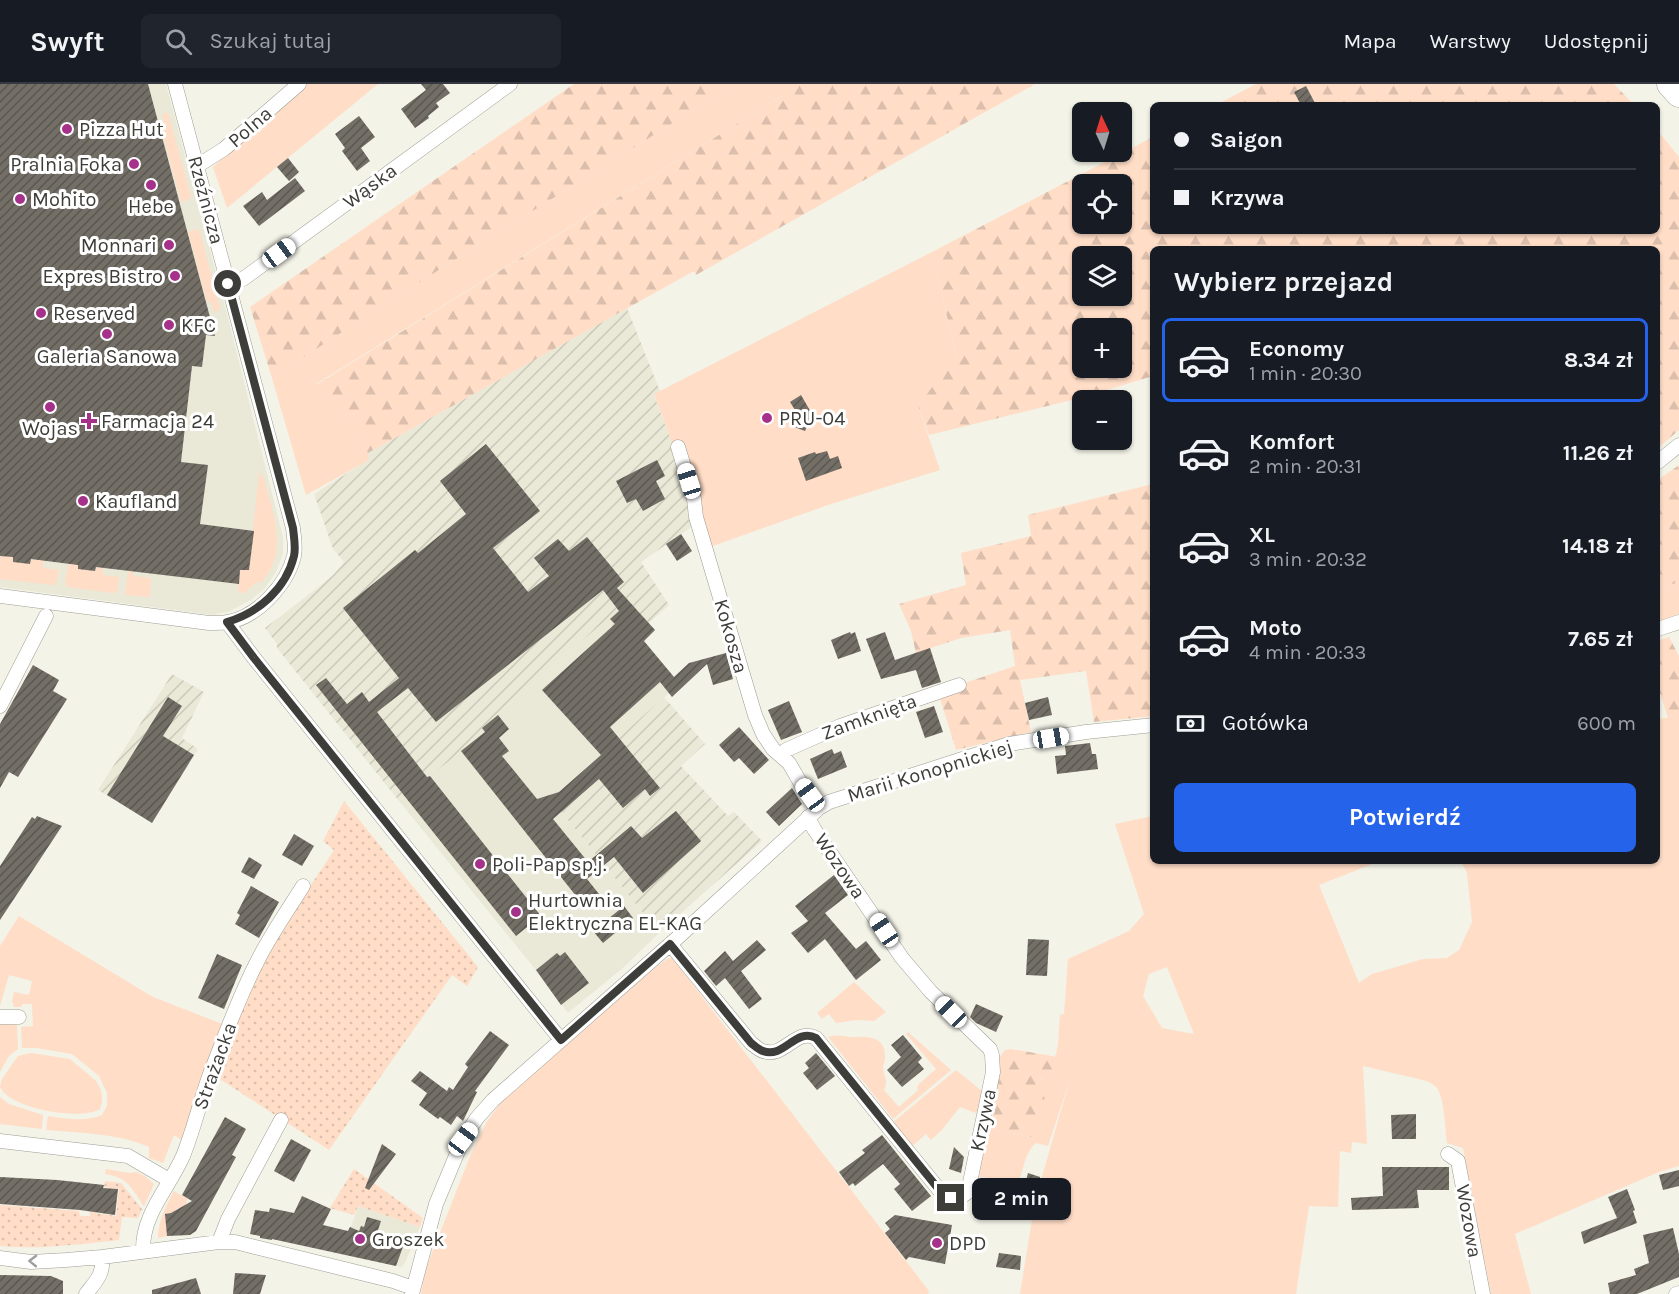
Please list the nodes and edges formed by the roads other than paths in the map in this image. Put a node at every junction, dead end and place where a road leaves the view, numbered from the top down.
1 (175, 84) edge
2 (299, 84) edge
3 (510, 84) edge
4 (1670, 84) edge
5 (1679, 93) edge
6 (197, 166) junction
7 (228, 284) junction
8 (1679, 445) edge
9 (678, 447) dead end
10 (1660, 460) edge
11 (0, 596) edge
12 (46, 616) dead end
13 (227, 622) junction
14 (1679, 622) edge
15 (1660, 627) edge
16 (959, 685) dead end
17 (0, 706) edge
18 (1150, 725) edge
19 (781, 755) junction
20 (814, 813) junction
21 (303, 886) dead end
22 (670, 944) junction
23 (0, 1017) edge
24 (19, 1017) dead end
25 (561, 1040) junction
26 (990, 1049) joint
27 (281, 1120) dead end
28 (0, 1141) edge
29 (1448, 1154) dead end
30 (169, 1180) junction
31 (219, 1242) junction
32 (143, 1251) junction
33 (102, 1257) junction
34 (0, 1258) edge
35 (413, 1291) edge
36 (86, 1294) edge
37 (1483, 1294) edge

1 - 6 street, Rzeźnicza
2 - 6 street, Polna
3 - 7 street, Wąska
4 - 5 highway
6 - 7 street, Rzeźnicza
7 - 13 street, Rzeźnicza
8 - 10 street
9 - 19 street, Kokosza
11 - 13 street
12 - 17 street
13 - 25 street
14 - 15 street
16 - 19 street, Zamknięta
18 - 20 street, Marii Konopnickiej
19 - 20 street, Kokosza
20 - 22 street, Marii Konopnickiej
20 - 26 street, Wozowa
21 - 30 street, Strażacka
22 - 25 street, Marii Konopnickiej
22 - 26 street, Krzywa
23 - 24 street
25 - 35 street, Marii Konopnickiej
27 - 31 street
28 - 30 street
29 - 37 street, Wozowa
30 - 32 street, Strażacka
31 - 32 street
31 - 35 street
32 - 33 street
33 -> 34 street
33 - 36 street

